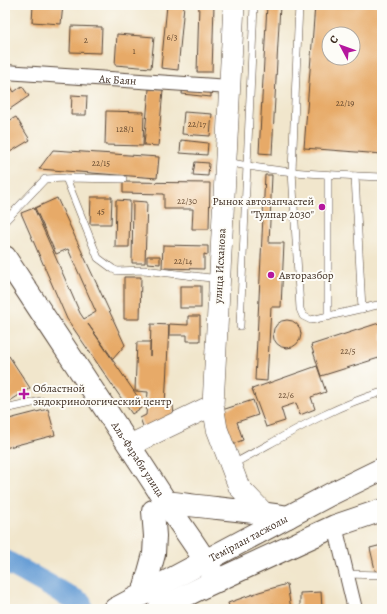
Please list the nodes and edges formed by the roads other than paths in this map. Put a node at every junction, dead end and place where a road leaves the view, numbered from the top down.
1 (234, 5) edge
2 (254, 5) edge
3 (299, 5) edge
4 (5, 72) edge
5 (230, 87) junction
6 (225, 162) junction
7 (248, 166) junction
8 (292, 171) junction
9 (328, 175) junction
10 (355, 176) junction
11 (382, 177) edge
12 (66, 178) junction
13 (123, 179) dead end
14 (5, 221) edge
15 (6, 262) edge
16 (220, 279) junction
17 (5, 285) edge
18 (382, 304) edge
19 (362, 308) junction
20 (328, 317) junction
21 (240, 326) dead end
22 (382, 392) edge
23 (41, 401) dead end
24 (214, 405) junction
25 (5, 409) edge
26 (130, 445) junction
27 (231, 465) junction
28 (382, 469) edge
29 (160, 506) junction
30 (382, 510) edge
31 (263, 512) junction
32 (288, 517) junction
33 (335, 526) junction
34 (200, 564) junction
35 (346, 574) junction
36 (382, 575) edge
37 (210, 584) junction
38 (143, 594) junction
39 (115, 609) edge
40 (159, 609) edge
41 (355, 609) edge

1 - 5 main road, улица Исханова
2 - 7 lane
3 - 8 lane
4 - 5 street, Ак Баян
5 - 6 main road, улица Исханова
6 - 7 lane
6 - 16 main road, улица Исханова
7 - 8 lane
7 - 21 lane
8 - 9 lane
8 - 20 lane
9 - 10 lane
9 - 20 lane
10 - 11 lane
10 - 19 lane
12 - 13 lane
12 - 14 lane
12 - 16 lane
15 - 26 main road, Аль-Фараби улица
16 - 24 main road, улица Исханова
17 - 29 main road, Аль-Фараби улица
18 - 19 lane
19 - 20 lane
22 - 27 lane
23 - 25 lane
24 - 26 main road
24 - 27 main road, улица Исханова
26 - 29 main road, Аль-Фараби улица
27 - 31 main road, улица Исханова
28 - 32 main road, Темірлан тасжолы
29 - 31 main road
29 - 34 main road, Аль-Фараби улица
29 - 38 main road
30 - 33 main road
31 - 32 main road
32 - 34 main road, Темірлан тасжолы
33 - 35 street
33 - 37 main road
34 - 37 main road, Аль-Фараби улица
34 - 38 main road, Темірлан тасжолы
35 - 36 lane
35 - 41 street
37 - 40 main road
38 - 39 main road, Темірлан тасжолы

